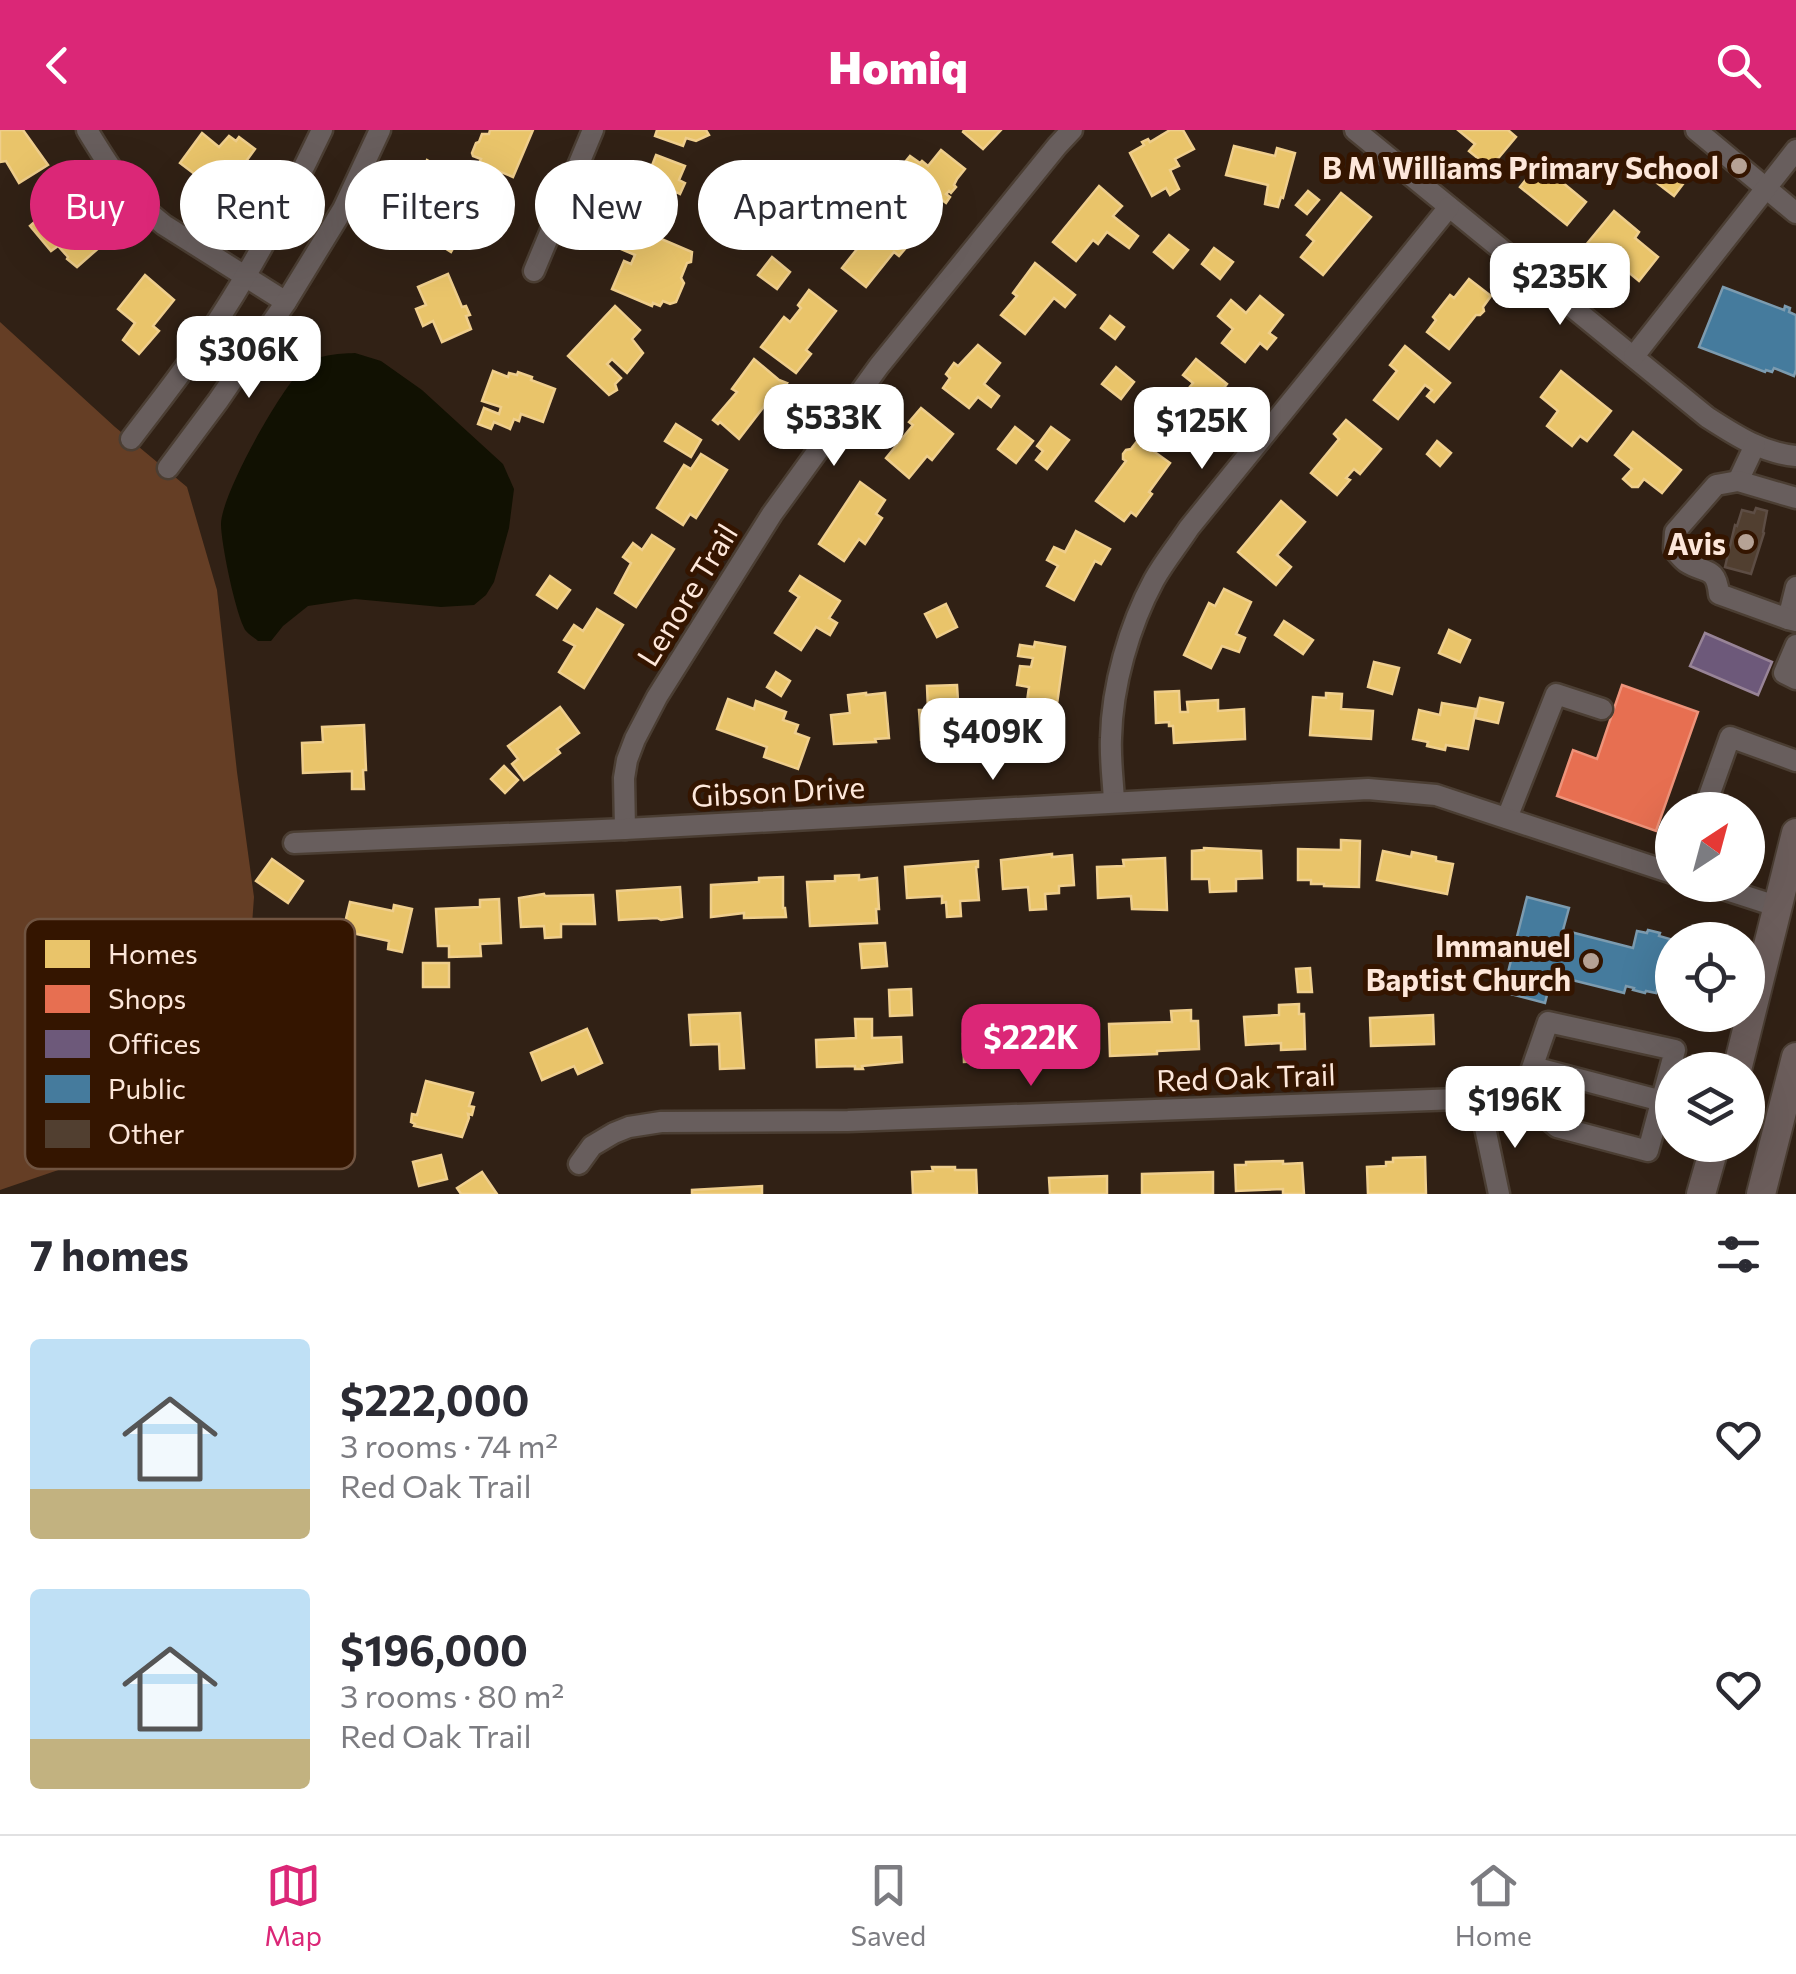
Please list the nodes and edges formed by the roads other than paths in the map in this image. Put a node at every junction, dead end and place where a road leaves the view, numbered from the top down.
1 (87, 130) edge
2 (322, 130) edge
3 (380, 130) edge
4 (592, 130) edge
5 (1072, 130) edge
6 (1355, 130) edge
7 (1696, 130) edge
8 (1729, 130) edge
9 (1796, 150) edge
10 (1724, 153) junction
11 (1766, 188) junction
12 (1449, 207) junction
13 (1796, 213) edge
14 (534, 271) dead end
15 (245, 276) junction
16 (286, 302) junction
17 (1634, 356) junction
18 (131, 439) dead end
19 (1755, 445) junction
20 (1796, 456) edge
21 (168, 468) dead end
22 (1738, 481) junction
23 (1796, 498) edge
24 (1796, 586) edge
25 (1792, 620) edge
26 (1796, 645) edge
27 (1796, 679) edge
28 (1602, 709) dead end
29 (1796, 761) edge
30 (1710, 792) edge
31 (1114, 801) junction
32 (1507, 818) junction
33 (625, 829) junction
34 (1796, 833) edge
35 (294, 843) dead end
36 (1655, 866) edge
37 (1764, 902) edge
38 (1779, 907) junction
39 (1674, 1052) edge
40 (1742, 1052) edge
41 (1796, 1057) edge
42 (1533, 1067) junction
43 (1522, 1097) junction
44 (1655, 1099) edge
45 (1791, 1100) edge
46 (1477, 1106) junction
47 (1655, 1126) edge
48 (1710, 1162) edge
49 (579, 1164) dead end
50 (1499, 1194) edge
51 (1700, 1194) edge
52 (1761, 1194) edge

1 - 15 street
2 - 15 street
3 - 16 street
4 - 14 street
5 - 33 street, Lenore Trail
6 - 12 street
7 - 10 street
8 - 10 street
9 - 11 street
10 - 11 street
11 - 13 street
11 - 17 street
12 - 17 street
12 - 31 street
15 - 16 street
15 - 18 street
16 - 21 street
17 - 19 street
19 - 20 street
19 - 22 street
22 - 23 street
22 - 25 street
24 - 25 street
26 - 27 street
28 - 32 street
29 - 30 street
31 - 32 street, Gibson Drive
31 - 33 street, Gibson Drive
32 - 36 street, Gibson Drive
33 - 35 street, Gibson Drive
34 - 38 main road
37 - 38 street
38 - 40 main road
39 - 42 street
41 - 45 main road
42 - 43 street
42 - 44 street
43 - 46 street, Red Oak Trail
43 - 47 street
45 - 52 main road
46 - 49 street, Red Oak Trail
46 - 50 street
48 - 51 main road

